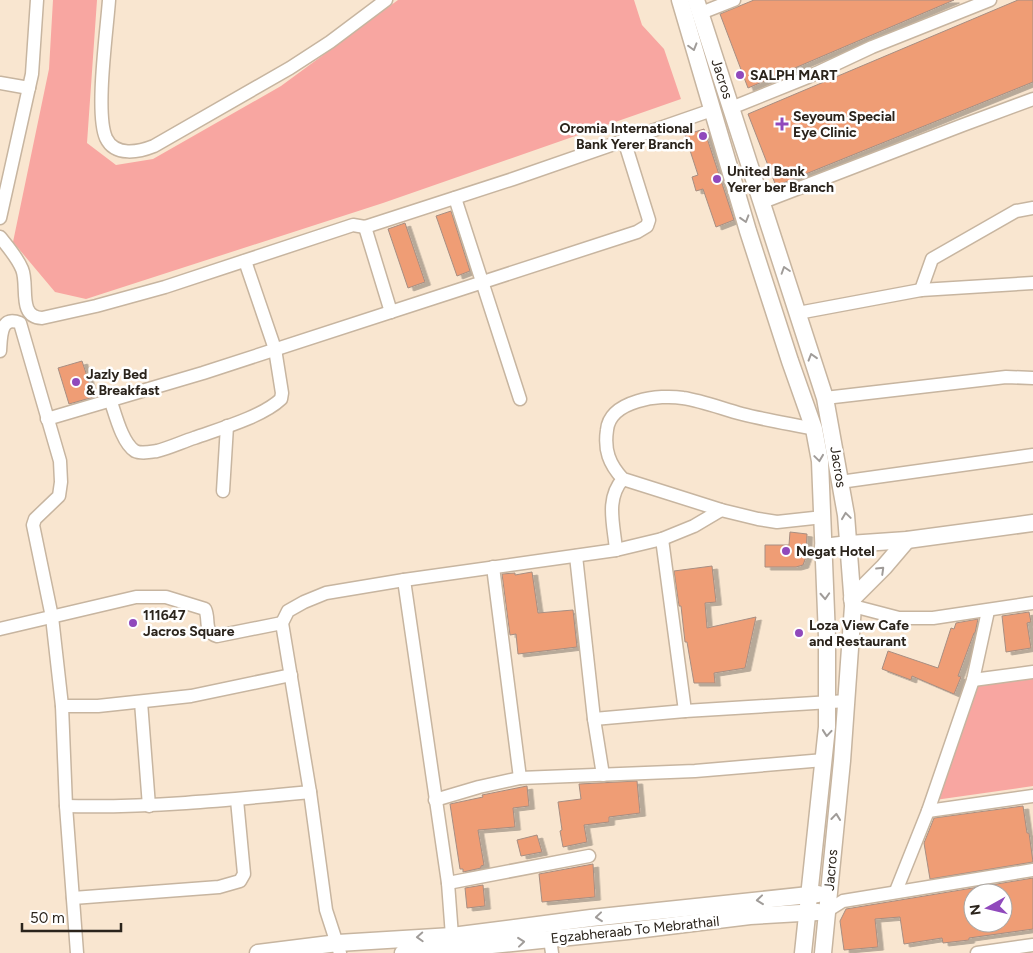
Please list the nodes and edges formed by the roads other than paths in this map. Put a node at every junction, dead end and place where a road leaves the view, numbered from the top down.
1 (37, 0) edge
2 (386, 0) edge
3 (734, 0) edge
4 (990, 0) edge
5 (111, 1) edge
6 (688, 3) edge
7 (0, 83) edge
8 (29, 88) junction
9 (1033, 99) edge
10 (731, 108) junction
11 (712, 110) junction
12 (624, 140) junction
13 (455, 198) junction
14 (763, 202) junction
15 (1033, 208) edge
16 (0, 218) edge
17 (365, 227) junction
18 (0, 236) edge
19 (245, 261) junction
20 (484, 283) junction
21 (1033, 283) edge
22 (922, 290) junction
23 (391, 312) junction
24 (798, 313) junction
25 (25, 318) junction
26 (275, 350) junction
27 (0, 352) edge
28 (1033, 378) edge
29 (825, 398) junction
30 (110, 399) junction
31 (520, 399) dead end
32 (47, 419) junction
33 (227, 426) junction
34 (814, 429) junction
35 (1033, 455) edge
36 (623, 479) junction
37 (840, 482) junction
38 (223, 491) dead end
39 (721, 510) junction
40 (823, 517) junction
41 (1033, 523) edge
42 (662, 538) junction
43 (908, 540) junction
44 (849, 544) junction
45 (823, 547) junction
46 (616, 550) junction
47 (576, 556) junction
48 (493, 567) junction
49 (404, 580) junction
50 (853, 602) junction
51 (1033, 603) edge
52 (988, 611) junction
53 (52, 617) junction
54 (282, 623) junction
55 (0, 629) edge
56 (1033, 672) edge
57 (291, 675) junction
58 (973, 680) junction
59 (141, 702) junction
60 (828, 702) junction
61 (847, 702) junction
62 (62, 706) junction
63 (685, 711) junction
64 (594, 719) junction
65 (824, 760) junction
66 (602, 775) junction
67 (520, 778) junction
68 (310, 792) junction
69 (1033, 796) edge
70 (237, 800) junction
71 (435, 800) junction
72 (66, 806) junction
73 (149, 806) junction
74 (928, 811) junction
75 (589, 856) dead end
76 (1033, 870) edge
77 (448, 884) junction
78 (896, 891) junction
79 (809, 895) junction
80 (836, 897) junction
81 (73, 898) junction
82 (827, 912) junction
83 (808, 913) junction
84 (449, 945) edge
85 (551, 946) edge
86 (339, 948) edge
87 (1027, 948) edge
88 (77, 953) edge
89 (258, 953) edge
90 (403, 953) edge
91 (803, 953) edge
92 (823, 953) edge
93 (977, 953) edge

1 - 8 street
2 - 5 street
3 - 6 street
4 - 10 street
6 - 10 main road, Jacros
6 -> 11 main road, Jacros
7 - 8 street
8 - 16 street
9 - 14 street
10 - 14 main road, Jacros
11 - 12 street
11 -> 34 main road, Jacros
12 - 13 street
12 - 20 street
13 - 17 street
13 - 20 street
24 -> 14 main road, Jacros
15 - 22 street
17 - 19 street
17 - 23 street
18 - 25 street
19 - 25 street
19 - 26 street
20 - 23 street
20 - 31 street
21 - 22 street
22 - 24 street
23 - 26 street
29 -> 24 main road, Jacros
25 - 27 street
25 - 32 street
26 - 30 street
26 - 33 street
28 - 29 street
29 - 37 main road, Jacros
30 - 32 street
30 - 33 street
32 - 53 street
33 - 38 street
34 - 36 street
34 -> 40 main road, Jacros
35 - 37 street
36 - 39 street
36 - 46 street
44 -> 37 main road, Jacros
39 - 40 street
39 - 42 street
40 - 45 main road, Jacros
41 - 43 main road
42 - 46 street
42 - 63 street
43 - 44 main road
50 -> 43 main road
44 - 45 main road
44 - 50 main road, Jacros
45 -> 60 main road, Jacros
46 - 47 street
47 - 48 street
47 - 64 street
48 - 49 street
48 - 67 street
49 - 54 street
49 - 71 street
50 - 52 street
50 - 61 main road, Jacros
51 - 52 street
52 - 58 street
53 - 54 street
53 - 55 street
53 - 62 street
54 - 57 street
56 - 58 street
57 - 59 street
57 - 68 street
58 - 74 street
59 - 62 street
59 - 73 street
60 - 61 street
60 - 63 street
60 -> 65 main road, Jacros
80 -> 61 main road, Jacros
62 - 72 street
63 - 64 street
64 - 66 street
65 - 66 street
65 - 79 main road, Jacros
66 - 67 street
67 - 71 street
68 - 70 street
68 - 86 street
69 - 74 street
70 - 73 street
70 - 81 street
71 - 77 street
72 - 73 street
72 - 81 street
74 - 78 street
75 - 77 street
76 - 78 street
77 - 84 street
78 - 80 street
79 - 80 main road
79 - 83 main road, Jacros
79 -> 84 main road
80 - 82 main road, Jacros
81 - 88 street
82 - 83 main road, Egzabheraab To Mebrathail
82 - 92 main road, Jacros
83 - 85 main road, Egzabheraab To Mebrathail
83 - 91 main road, Jacros
84 -> 85 main road, Egzabheraab To Mebrathail
84 -> 86 main road
84 - 90 main road, Egzabheraab To Mebrathail
86 - 89 main road
87 - 93 street

